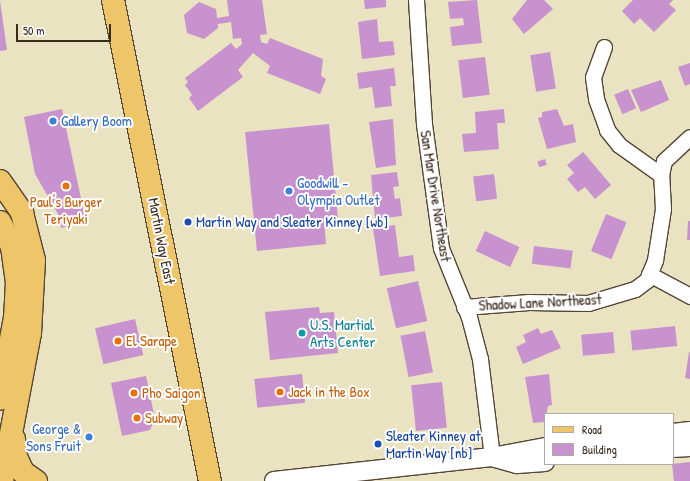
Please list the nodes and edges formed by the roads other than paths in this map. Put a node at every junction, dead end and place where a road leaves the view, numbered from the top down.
1 (113, 0) edge
2 (416, 0) edge
3 (604, 47) dead end
4 (690, 137) edge
5 (661, 175) junction
6 (0, 181) edge
7 (0, 222) edge
8 (649, 274) junction
9 (690, 296) edge
10 (464, 307) junction
11 (0, 399) edge
12 (13, 430) junction
13 (690, 431) edge
14 (674, 433) edge
15 (544, 447) edge
16 (690, 447) edge
17 (674, 448) edge
18 (492, 457) junction
19 (544, 462) edge
20 (2, 481) edge
21 (36, 481) edge
22 (210, 481) edge
23 (274, 481) edge

1 - 22 main road, Martin Way East
2 - 10 street, San Mar Drive Northeast
3 - 5 street
4 - 5 street, Shadow Lane Northeast
5 - 8 street, Shadow Lane Northeast
6 - 12 main road
7 - 11 main road
8 - 9 street
8 - 10 street, Shadow Lane Northeast
10 - 18 street, San Mar Drive Northeast
12 - 20 main road
12 - 21 main road
13 - 14 street
15 - 18 street
16 - 17 street
18 - 19 street
18 - 23 street

